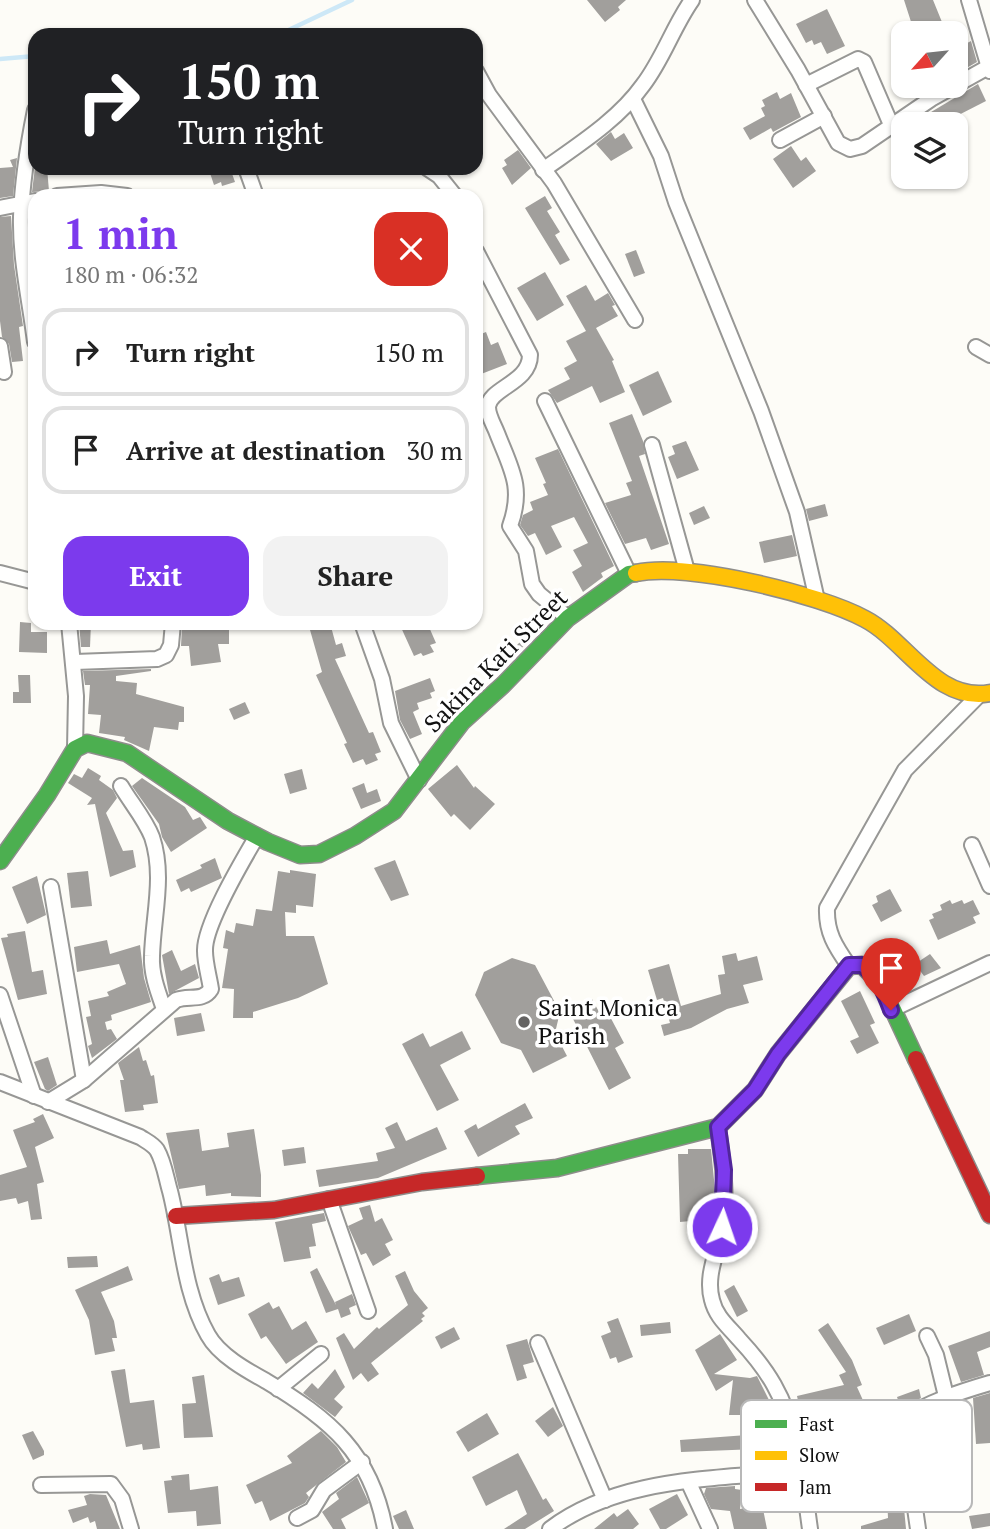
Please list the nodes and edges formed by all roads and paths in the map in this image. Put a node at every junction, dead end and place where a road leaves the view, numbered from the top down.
1 (692, 0) edge
2 (755, 0) edge
3 (969, 0) edge
4 (990, 68) edge
5 (483, 84) edge
6 (806, 85) junction
7 (633, 99) junction
8 (913, 112) edge
9 (824, 116) junction
10 (891, 125) edge
11 (891, 128) edge
12 (780, 140) dead end
13 (544, 170) junction
14 (438, 175) edge
15 (449, 189) edge
16 (28, 202) edge
17 (0, 208) edge
18 (28, 211) edge
19 (483, 264) edge
20 (28, 282) edge
21 (635, 320) dead end
22 (0, 345) edge
23 (976, 347) dead end
24 (990, 355) edge
25 (4, 372) dead end
26 (545, 401) dead end
27 (652, 445) dead end
28 (687, 571) junction
29 (0, 573) edge
30 (629, 575) junction
31 (28, 580) edge
32 (817, 600) junction
33 (568, 618) junction
34 (70, 630) edge
35 (172, 630) edge
36 (364, 630) edge
37 (75, 662) junction
38 (985, 694) edge
39 (75, 748) junction
40 (418, 780) junction
41 (121, 786) dead end
42 (257, 836) junction
43 (972, 845) dead end
44 (0, 861) edge
45 (990, 886) edge
46 (51, 887) dead end
47 (990, 964) edge
48 (849, 965) junction
49 (0, 995) edge
50 (164, 1009) junction
51 (891, 1010) junction
52 (84, 1080) junction
53 (0, 1082) edge
54 (34, 1096) junction
55 (48, 1102) junction
56 (718, 1127) junction
57 (329, 1199) junction
58 (990, 1215) edge
59 (176, 1216) junction
60 (368, 1311) dead end
61 (927, 1336) dead end
62 (538, 1343) dead end
63 (321, 1354) dead end
64 (990, 1383) edge
65 (278, 1388) junction
66 (946, 1396) junction
67 (781, 1400) edge
68 (938, 1400) edge
69 (362, 1462) junction
70 (741, 1476) edge
71 (688, 1480) junction
72 (41, 1485) dead end
73 (605, 1500) junction
74 (296, 1518) dead end
75 (131, 1529) edge
76 (385, 1529) edge
77 (550, 1529) edge
78 (710, 1529) edge

1 - 7 street
2 - 6 street
3 - 4 street
4 - 8 street
5 - 13 street
6 - 9 street
6 - 10 street
7 - 13 street
7 - 32 street
9 - 11 street
9 - 12 street
13 - 21 street
14 - 15 street
16 - 17 street
18 - 20 street
19 - 33 street
22 - 25 street
23 - 24 street
26 - 30 street
27 - 28 street
28 - 30 street, Sakina Kati Street
28 - 32 street, Sakina Kati Street
29 - 31 street
30 - 33 street, Sakina Kati Street
32 - 38 street, Sakina Kati Street
33 - 40 street, Sakina Kati Street
34 - 37 street
35 - 37 street
36 - 40 street
37 - 39 street
38 - 48 street
39 - 42 street, Sakina Kati Street
39 - 44 street
40 - 42 street, Sakina Kati Street
41 - 50 street
42 - 50 street
43 - 45 street
46 - 52 street
47 - 51 street
48 - 51 street
48 - 56 street
49 - 54 street
50 - 52 street
51 - 58 street
52 - 55 street
53 - 54 street
54 - 55 street
55 - 59 street
56 - 57 street
56 - 67 street
57 - 59 street
57 - 60 street
59 - 65 street
61 - 66 street
62 - 73 street
63 - 65 street
64 - 66 street
65 - 69 street
66 - 68 street
69 - 74 street
69 - 76 street
70 - 71 street
71 - 73 street
71 - 78 street
72 - 75 street
73 - 77 street

